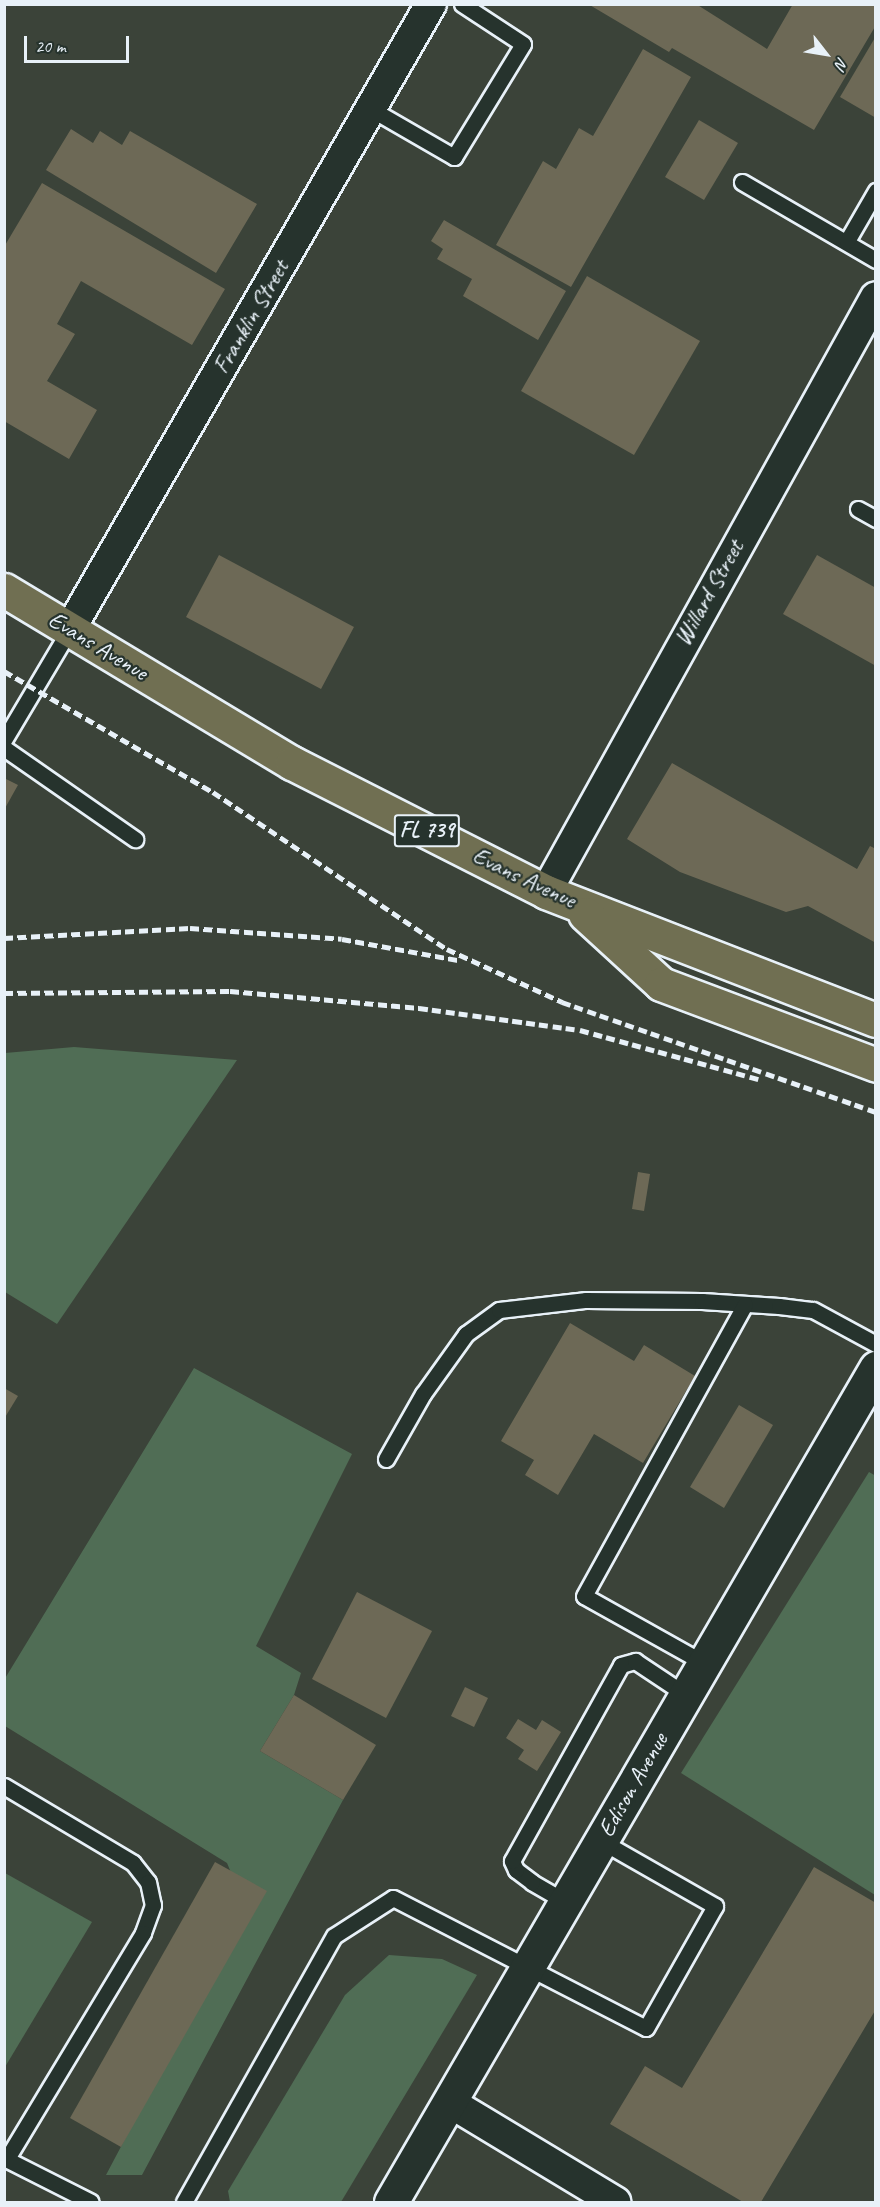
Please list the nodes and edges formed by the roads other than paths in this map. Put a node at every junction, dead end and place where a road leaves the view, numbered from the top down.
1 (431, 4) edge
2 (462, 4) edge
3 (371, 109) junction
4 (742, 182) dead end
5 (876, 191) edge
6 (847, 241) junction
7 (876, 260) edge
8 (876, 297) edge
9 (858, 509) dead end
10 (876, 519) edge
11 (4, 590) edge
12 (70, 629) junction
13 (4, 740) edge
14 (4, 748) edge
15 (135, 839) dead end
16 (559, 897) junction
17 (876, 1020) edge
18 (876, 1065) edge
19 (745, 1304) junction
20 (876, 1344) edge
21 (876, 1368) edge
22 (386, 1459) dead end
23 (704, 1663) junction
24 (686, 1695) junction
25 (4, 1786) edge
26 (601, 1841) junction
27 (566, 1902) junction
28 (528, 1971) junction
29 (451, 2103) junction
30 (6, 2158) edge
31 (91, 2202) edge
32 (184, 2202) edge
33 (392, 2202) edge
34 (615, 2202) edge

1 - 3 street, Franklin Street
2 - 3 lane
3 - 12 street, Franklin Street
4 - 6 lane
5 - 6 lane
6 - 7 lane
8 - 16 street, Willard Street
9 - 10 lane
11 - 12 main road, Evans Avenue / FL 739
12 - 13 lane
12 - 16 main road, Evans Avenue / FL 739
14 - 15 lane
16 - 17 main road, Evans Avenue / FL 739
16 - 18 main road
19 - 20 lane
19 - 22 lane
19 - 23 lane
21 - 23 street, Edison Avenue
23 - 24 street, Edison Avenue
24 - 26 street, Edison Avenue
24 - 27 lane
25 - 30 lane
26 - 27 street, Edison Avenue
26 - 28 lane
27 - 28 street, Edison Avenue
28 - 29 street, Edison Avenue
28 - 32 lane
29 - 33 street, Edison Avenue
29 - 34 street
30 - 31 lane

